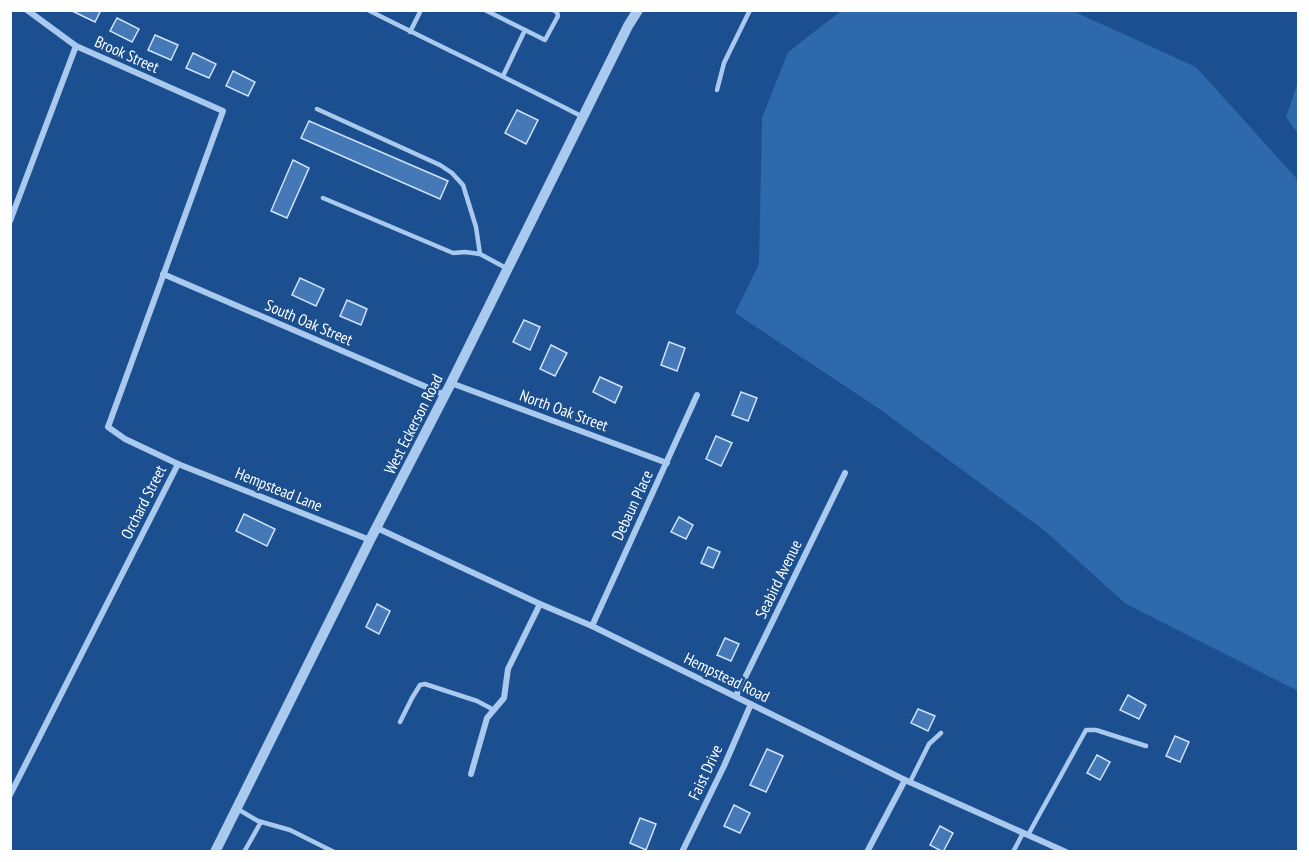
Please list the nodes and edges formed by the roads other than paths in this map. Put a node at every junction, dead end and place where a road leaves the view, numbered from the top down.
1 (27, 10) edge
2 (368, 10) edge
3 (421, 10) edge
4 (485, 10) edge
5 (554, 10) edge
6 (638, 10) edge
7 (750, 10) edge
8 (525, 30) junction
9 (410, 32) junction
10 (76, 46) junction
11 (503, 76) junction
12 (717, 90) dead end
13 (317, 109) dead end
14 (223, 111) joint
15 (583, 117) junction
16 (323, 198) dead end
17 (10, 221) edge
18 (480, 254) junction
19 (507, 269) junction
20 (163, 274) junction
21 (451, 383) junction
22 (445, 395) junction
23 (697, 395) dead end
24 (667, 463) junction
25 (178, 464) junction
26 (845, 473) dead end
27 (377, 528) junction
28 (370, 540) junction
29 (540, 604) junction
30 (592, 626) junction
31 (736, 696) junction
32 (752, 704) junction
33 (494, 710) junction
34 (400, 722) dead end
35 (941, 733) dead end
36 (1146, 746) dead end
37 (471, 774) dead end
38 (907, 781) junction
39 (10, 795) edge
40 (236, 808) junction
41 (261, 822) junction
42 (1026, 834) junction
43 (214, 852) edge
44 (244, 852) edge
45 (334, 852) edge
46 (682, 852) edge
47 (867, 852) edge
48 (1013, 852) edge
49 (1066, 852) edge

1 - 10 street, Brook Street
2 - 9 lane
3 - 9 lane
4 - 8 lane
5 - 8 lane
6 - 15 street, West Eckerson Road
7 - 12 lane
8 - 11 lane
9 - 11 lane
10 - 14 street, Brook Street
10 - 17 street
11 - 15 lane
13 - 18 lane
14 - 20 street, Orchard Street
15 - 19 street, West Eckerson Road
16 - 18 lane
18 - 19 lane
19 - 21 street, West Eckerson Road
20 - 22 street, South Oak Street
20 - 25 street, Orchard Street
21 - 22 street, West Eckerson Road
21 - 24 street, North Oak Street
22 - 27 street, West Eckerson Road
23 - 24 street, Debaun Place
24 - 30 street, Debaun Place
25 - 28 street, Hempstead Lane
25 - 39 street, Orchard Street
26 - 31 street, Seabird Avenue
27 - 28 street, West Eckerson Road
27 - 29 street, Hempstead Road
28 - 40 street, West Eckerson Road
29 - 30 street, Hempstead Road
29 - 33 street
30 - 31 street, Hempstead Road
31 - 32 street, Hempstead Road
32 - 38 street, Hempstead Road
32 - 46 street, Faist Drive
33 - 34 lane
33 - 37 street
35 - 38 lane
36 - 42 lane
38 - 42 street, Hempstead Road
38 - 47 street
40 - 41 lane
40 - 43 street, West Eckerson Road
41 - 44 lane
41 - 45 lane
42 - 48 lane
42 - 49 street, Hempstead Road

